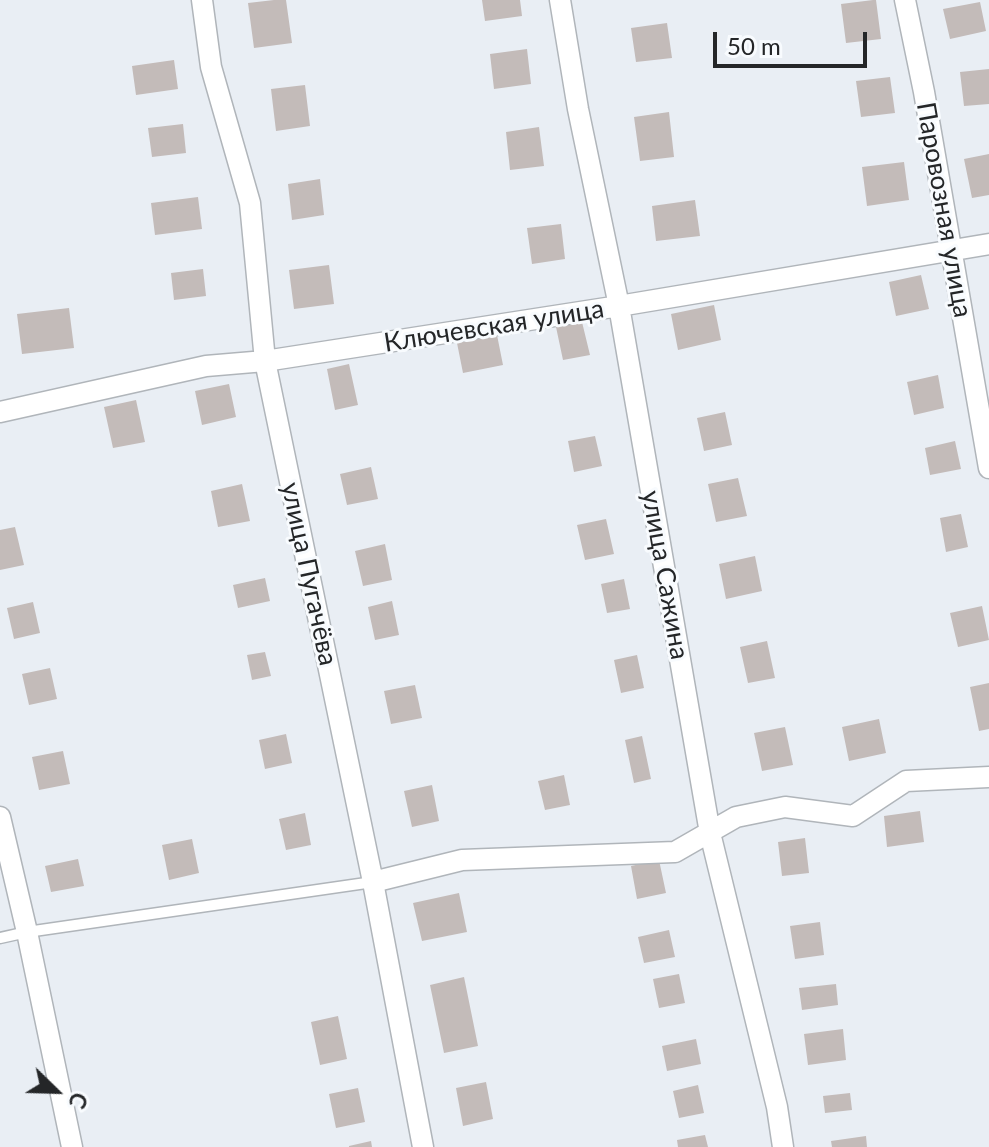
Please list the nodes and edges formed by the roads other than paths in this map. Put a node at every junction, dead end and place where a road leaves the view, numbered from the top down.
1 (202, 0) edge
2 (560, 0) edge
3 (905, 0) edge
4 (989, 244) edge
5 (951, 250) junction
6 (619, 306) junction
7 (265, 361) junction
8 (0, 412) edge
9 (989, 468) edge
10 (989, 777) edge
11 (0, 817) edge
12 (710, 833) junction
13 (373, 882) junction
14 (27, 932) junction
15 (0, 938) edge
16 (72, 1147) edge
17 (423, 1147) edge
18 (783, 1147) edge

1 - 7 street, улица Пугачёва
2 - 6 street, улица Сажина
3 - 5 street, Паровозная улица
4 - 5 street, Ключевская улица
5 - 6 street, Ключевская улица
5 - 9 street, Паровозная улица
6 - 7 street, Ключевская улица
6 - 12 street, улица Сажина
7 - 8 street, Ключевская улица
7 - 13 street, улица Пугачёва
10 - 12 street
11 - 14 street
12 - 13 street
12 - 18 street, улица Сажина
13 - 14 lane
13 - 17 street, улица Пугачёва
14 - 15 lane
14 - 16 street

